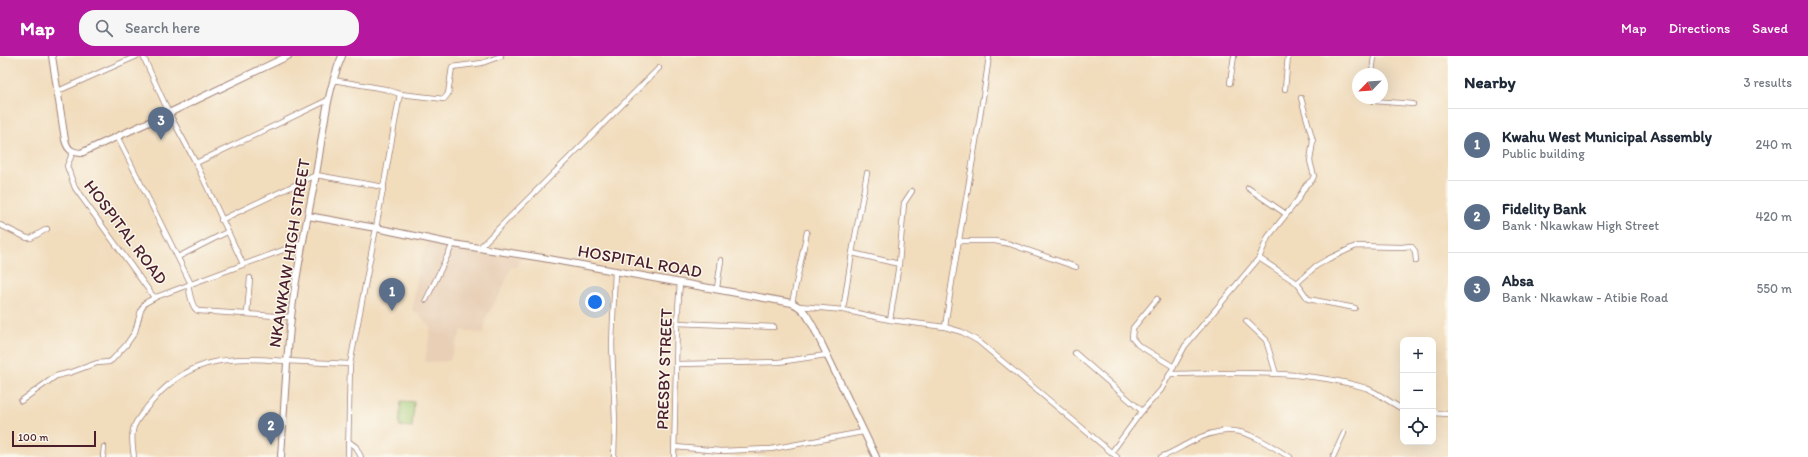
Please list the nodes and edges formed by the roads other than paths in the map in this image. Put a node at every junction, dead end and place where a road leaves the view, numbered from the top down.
1 (52, 56) edge
2 (137, 56) edge
3 (143, 56) edge
4 (286, 56) edge
5 (342, 56) edge
6 (501, 56) edge
7 (989, 56) edge
8 (1234, 56) edge
9 (1288, 56) edge
10 (1374, 56) edge
11 (659, 68) dead end
12 (1373, 68) edge
13 (333, 80) junction
14 (1230, 83) dead end
15 (1284, 89) dead end
16 (58, 91) junction
17 (400, 94) junction
18 (1301, 98) dead end
19 (328, 100) junction
20 (1388, 102) edge
21 (1413, 104) dead end
22 (169, 114) junction
23 (118, 138) junction
24 (73, 152) junction
25 (196, 163) junction
26 (868, 173) dead end
27 (316, 175) junction
28 (384, 187) junction
29 (1248, 188) dead end
30 (912, 191) dead end
31 (1286, 214) junction
32 (308, 216) junction
33 (222, 220) junction
34 (0, 225) edge
35 (376, 228) junction
36 (47, 229) dead end
37 (227, 232) junction
38 (807, 232) dead end
39 (958, 241) junction
40 (302, 243) junction
41 (453, 244) junction
42 (479, 248) junction
43 (852, 253) junction
44 (178, 257) junction
45 (1259, 258) junction
46 (721, 260) dead end
47 (1416, 261) dead end
48 (243, 264) junction
49 (899, 264) junction
50 (1076, 267) dead end
51 (615, 270) junction
52 (250, 278) dead end
53 (680, 282) junction
54 (1297, 283) junction
55 (189, 284) junction
56 (717, 288) junction
57 (156, 297) junction
58 (1157, 299) dead end
59 (426, 300) dead end
60 (792, 303) junction
61 (799, 306) junction
62 (1355, 308) dead end
63 (843, 310) junction
64 (247, 314) junction
65 (291, 317) junction
66 (890, 320) junction
67 (1246, 321) dead end
68 (677, 323) junction
69 (774, 327) dead end
70 (945, 327) junction
71 (1075, 353) dead end
72 (826, 355) junction
73 (287, 361) junction
74 (350, 364) junction
75 (677, 364) junction
76 (1174, 367) junction
77 (1171, 374) junction
78 (1276, 374) junction
79 (21, 401) dead end
80 (1400, 407) edge
81 (1142, 411) junction
82 (1436, 413) edge
83 (1448, 414) edge
84 (863, 432) junction
85 (1344, 433) dead end
86 (348, 441) junction
87 (104, 447) dead end
88 (675, 447) junction
89 (1111, 453) junction
90 (103, 457) edge
91 (134, 457) edge
92 (281, 457) edge
93 (348, 457) edge
94 (362, 457) edge
95 (614, 457) edge
96 (674, 457) edge
97 (876, 457) edge
98 (1117, 457) edge
99 (1161, 457) edge
100 (1290, 457) edge
101 (1333, 457) edge

1 - 16 main road
2 - 16 street
3 - 22 street
4 - 22 main road
5 - 13 main road, NKAWKAW HIGH STREET
6 - 17 street
7 - 39 street
8 - 14 street
9 - 15 street
10 - 12 street
11 - 42 street
13 - 17 street
13 - 19 main road, NKAWKAW HIGH STREET
16 - 24 main road
17 - 28 street
18 - 31 street
19 - 25 street
19 - 27 main road, NKAWKAW HIGH STREET
20 - 21 street
22 - 23 main road
22 - 25 street
23 - 24 main road
23 - 44 street
24 - 57 street, HOSPITAL ROAD
25 - 33 street
26 - 43 street
27 - 28 street
27 - 32 main road, NKAWKAW HIGH STREET
27 - 33 street
28 - 35 street
29 - 31 street
30 - 49 street
31 - 45 street
32 - 35 main road, HOSPITAL ROAD
32 - 40 main road, NKAWKAW HIGH STREET
33 - 37 street
34 - 36 street
35 - 41 main road, HOSPITAL ROAD
35 - 74 street
37 - 44 street
37 - 48 street
38 - 60 street
39 - 50 street
39 - 70 street
40 - 48 street, HOSPITAL ROAD
40 - 65 main road, NKAWKAW HIGH STREET
41 - 42 main road, HOSPITAL ROAD
41 - 59 street
42 - 51 main road, HOSPITAL ROAD
43 - 49 street
43 - 63 street
44 - 55 street
45 - 54 street
45 - 76 street
46 - 56 street
47 - 54 street
48 - 55 street, HOSPITAL ROAD
49 - 66 street
51 - 53 main road, HOSPITAL ROAD
51 - 95 street
52 - 64 street
53 - 56 main road, HOSPITAL ROAD
53 - 68 street, PRESBY STREET
54 - 62 street
55 - 57 street, HOSPITAL ROAD
55 - 64 street
56 - 60 main road, HOSPITAL ROAD
57 - 79 street
58 - 76 street
60 - 61 main road, HOSPITAL ROAD
61 - 63 street
61 - 72 main road
63 - 66 street
64 - 65 street
65 - 73 main road, NKAWKAW HIGH STREET
66 - 70 street
67 - 78 street
68 - 69 street
68 - 75 street, PRESBY STREET
70 - 89 street
71 - 81 street
72 - 75 street
72 - 84 main road
73 - 74 street
73 - 91 street
73 - 92 main road, NKAWKAW HIGH STREET
74 - 86 street
75 - 88 street, PRESBY STREET
76 - 77 street
77 - 78 street
77 - 81 street
78 - 80 street
81 - 89 street
82 - 83 street
84 - 88 street
84 - 97 main road
85 - 101 street
86 - 93 street
86 - 94 street
87 - 90 street
88 - 96 street, PRESBY STREET
89 - 98 street
99 - 100 street

